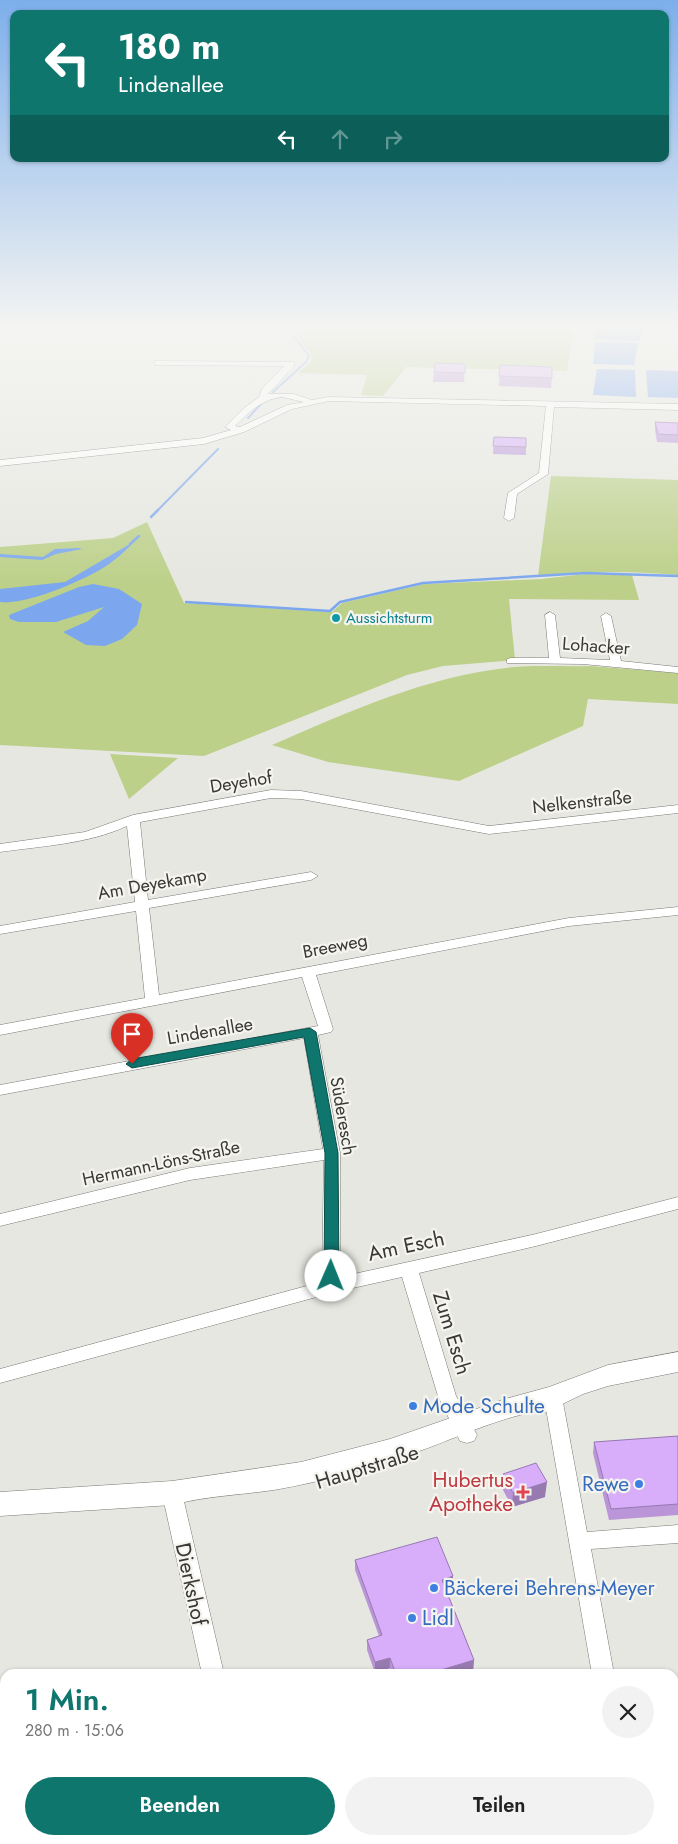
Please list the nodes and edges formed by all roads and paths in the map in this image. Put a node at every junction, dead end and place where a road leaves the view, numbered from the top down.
1 (243, 412) edge
2 (276, 412) edge
3 (549, 412) edge
4 (241, 430) junction
5 (0, 463) edge
6 (509, 518) dead end
7 (550, 615) dead end
8 (606, 616) dead end
9 (555, 660) junction
10 (511, 661) dead end
11 (616, 664) junction
12 (678, 670) edge
13 (678, 809) edge
14 (133, 819) junction
15 (489, 830) joint
16 (0, 848) edge
17 (311, 876) dead end
18 (141, 904) junction
19 (678, 911) edge
20 (0, 930) edge
21 (307, 970) junction
22 (152, 1000) junction
23 (0, 1030) edge
24 (310, 1032) junction
25 (0, 1090) edge
26 (332, 1153) junction
27 (678, 1202) edge
28 (0, 1220) edge
29 (409, 1270) junction
30 (335, 1285) junction
31 (678, 1362) edge
32 (0, 1376) edge
33 (553, 1396) junction
34 (464, 1429) junction
35 (172, 1493) junction
36 (0, 1504) edge
37 (678, 1534) edge
38 (580, 1541) junction
39 (212, 1669) edge
40 (602, 1669) edge

1 - 4 street
2 - 4 street
3 - 6 street
4 - 5 street
7 - 9 street
8 - 11 street
9 - 10 street, Lohacker
9 - 11 street, Lohacker
11 - 12 street, Lohacker
13 - 15 street, Nelkenstraße
14 - 15 street, Deyehof
14 - 16 street, Deyehof
14 - 18 street
17 - 18 street, Am Deyekamp
18 - 20 street, Am Deyekamp
18 - 22 street
19 - 21 street, Breeweg
21 - 22 street, Breeweg
21 - 24 street
22 - 23 street, Breeweg
24 - 25 street, Lindenallee
24 - 26 street, Süderesch
26 - 28 street, Hermann-Löns-Straße
26 - 30 street, Süderesch
27 - 29 street, Am Esch
29 - 30 street, Am Esch
29 - 34 street, Zum Esch
30 - 32 street, Am Esch
31 - 33 main road, Hauptstraße
33 - 34 main road, Hauptstraße
33 - 38 street
34 - 35 main road, Hauptstraße
35 - 36 main road, Hauptstraße
35 - 39 street, Dierkshof
37 - 38 street
38 - 40 street

